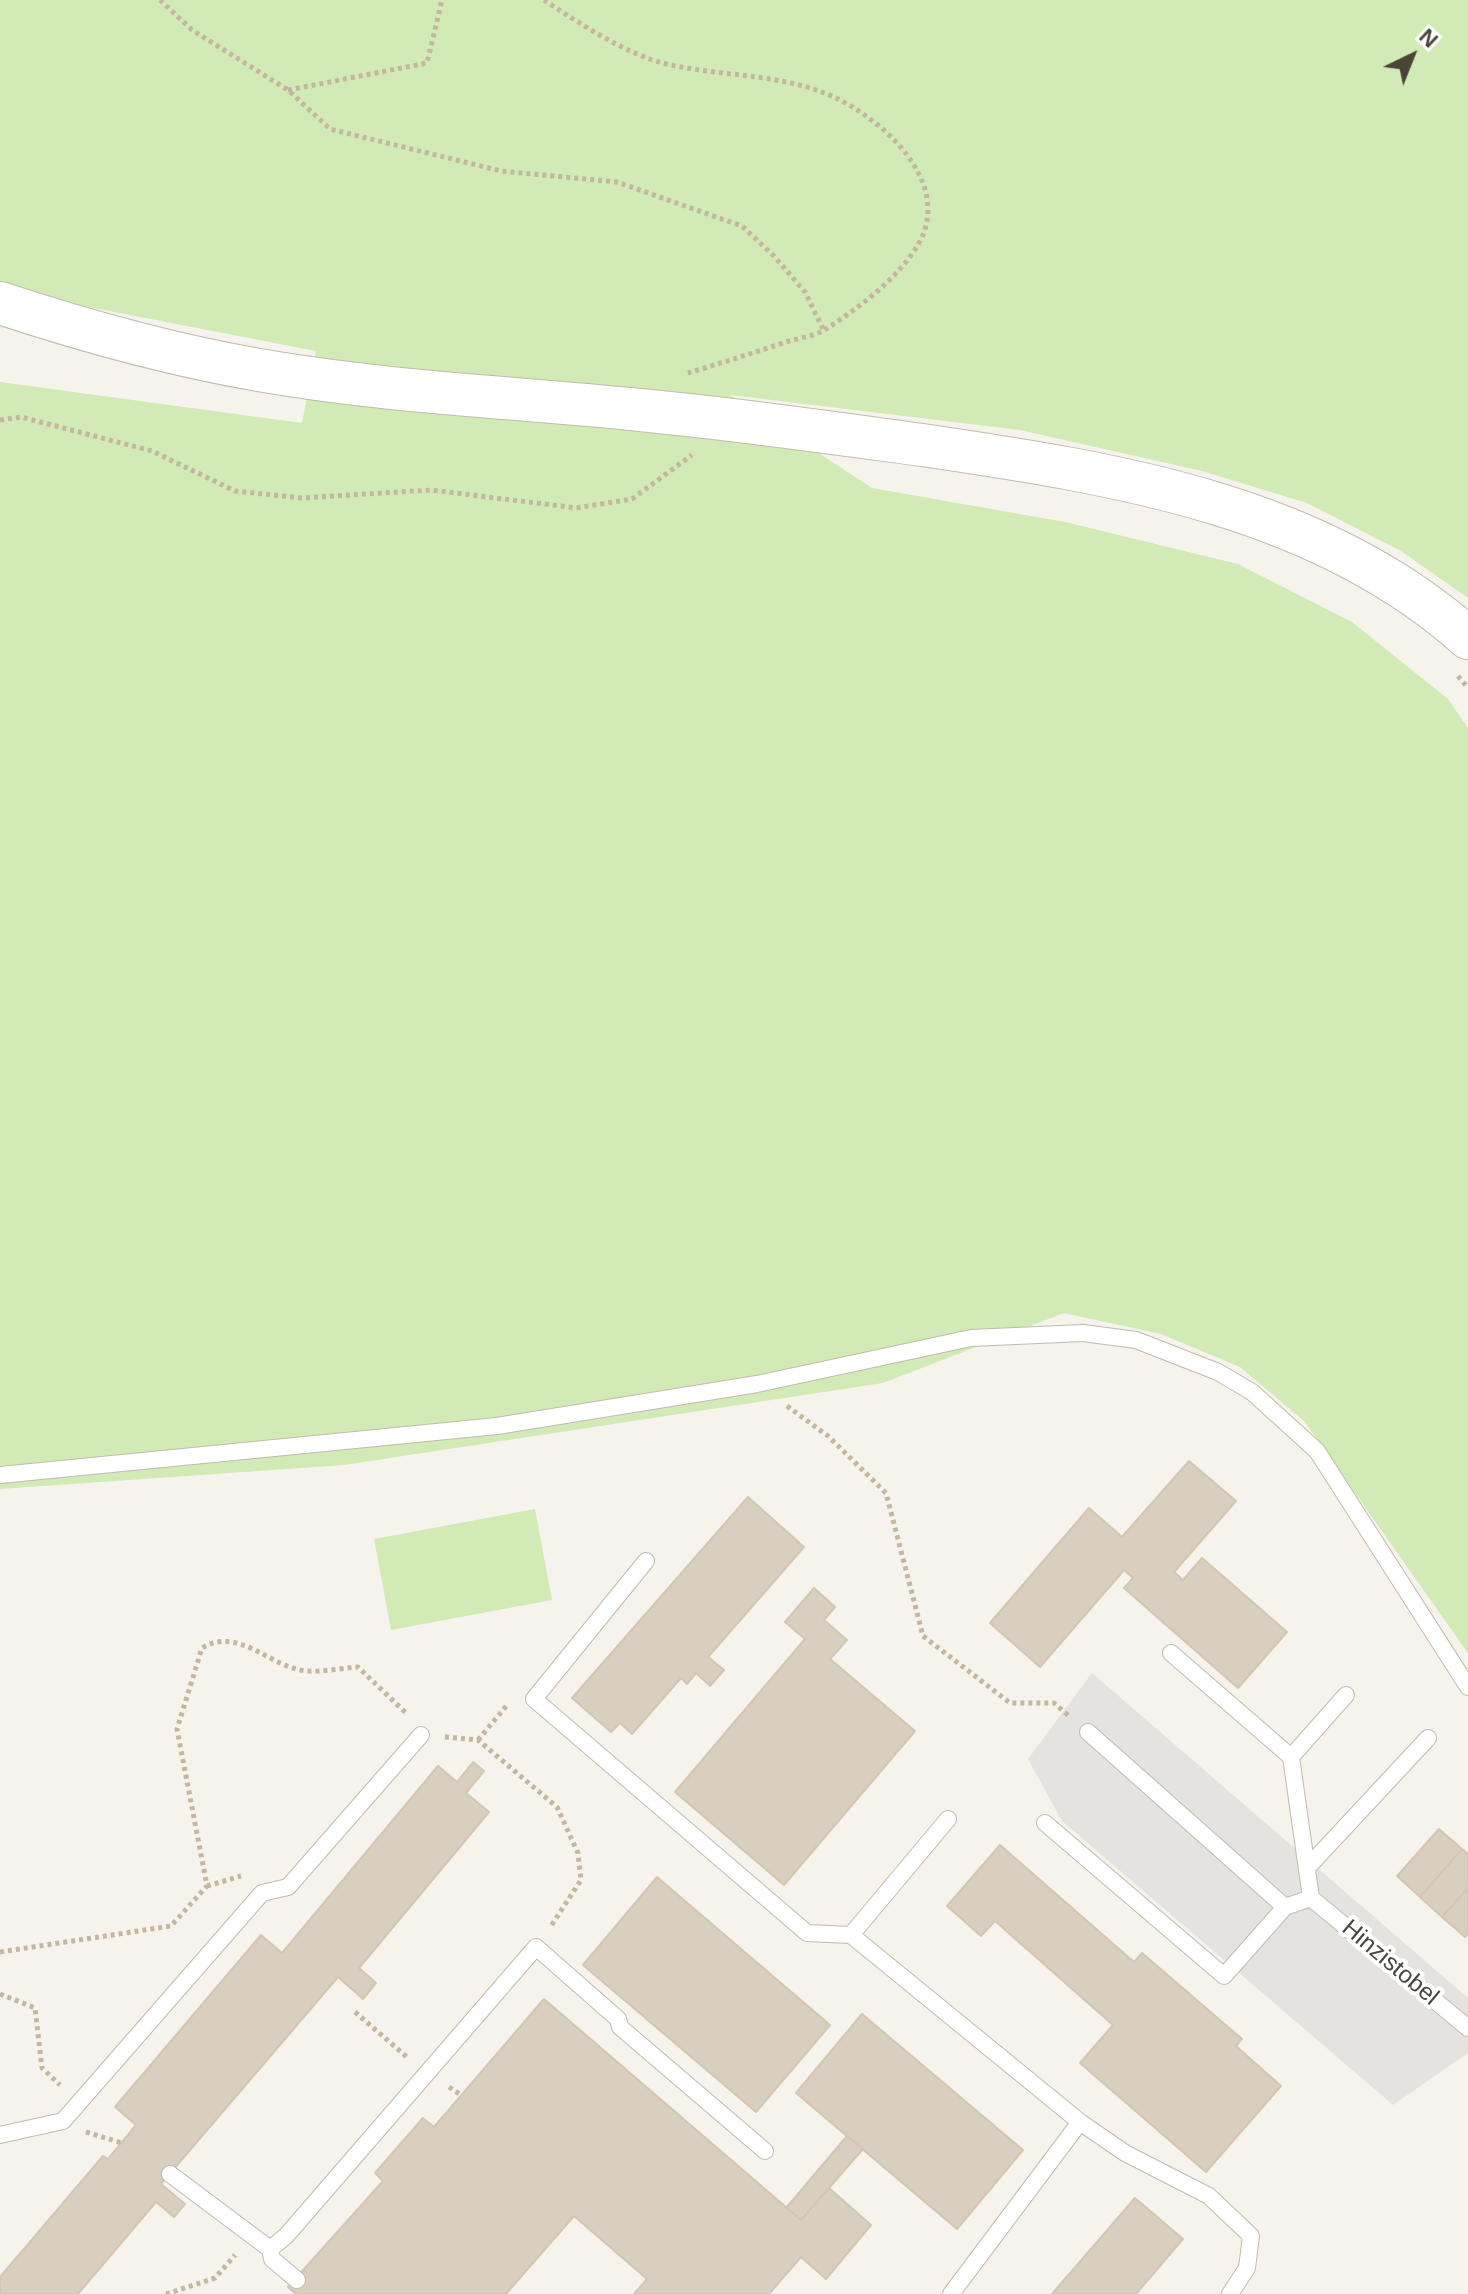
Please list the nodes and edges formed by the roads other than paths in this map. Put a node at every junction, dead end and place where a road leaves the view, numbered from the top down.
1 (0, 303) edge
2 (1458, 653) edge
3 (0, 1475) edge
4 (646, 1561) dead end
5 (1171, 1653) dead end
6 (1468, 1687) edge
7 (1346, 1695) dead end
8 (1088, 1732) road end
9 (421, 1735) road end
10 (1428, 1738) dead end
11 (1291, 1757) junction
12 (948, 1819) dead end
13 (1045, 1823) dead end
14 (1307, 1868) junction
15 (1311, 1898) junction
16 (1285, 1907) junction
17 (851, 1935) junction
18 (1468, 2028) edge
19 (1080, 2122) junction
20 (0, 2135) edge
21 (765, 2151) dead end
22 (170, 2174) dead end
23 (270, 2249) junction
24 (297, 2280) dead end
25 (951, 2294) edge
26 (1230, 2294) edge

1 - 2 street
3 - 6 lane
4 - 17 lane
5 - 11 lane
7 - 11 lane
8 - 16 lane
9 - 20 lane
10 - 14 lane
11 - 14 lane
12 - 17 lane
13 - 16 lane
14 - 15 lane
15 - 16 lane
15 - 18 lane, Hinzistobel
17 - 19 lane
19 - 25 lane
19 - 26 lane
21 - 23 lane
22 - 23 lane
23 - 24 lane

